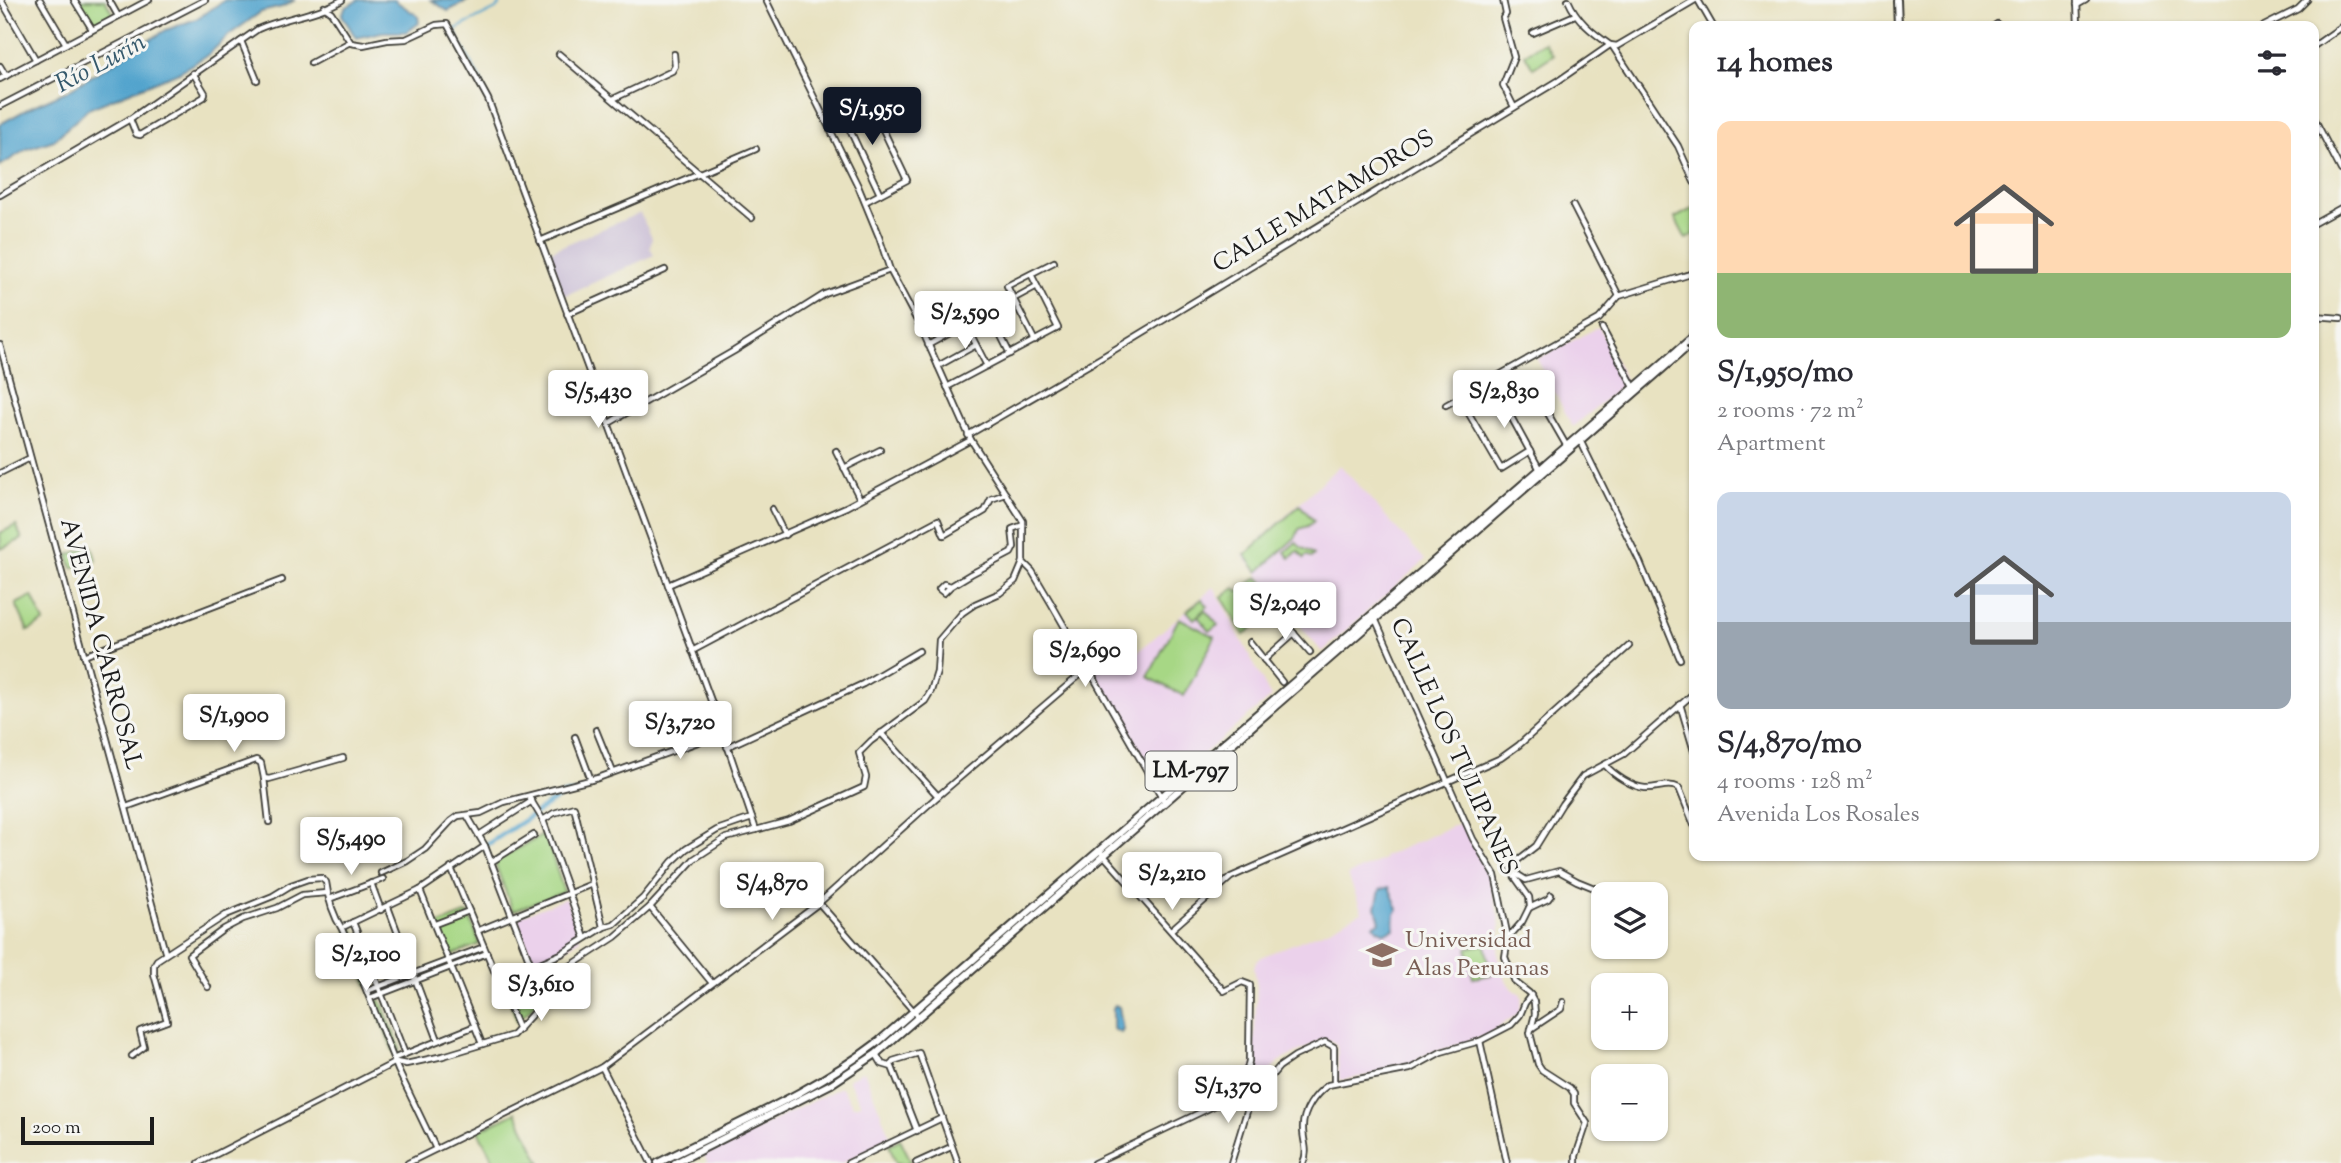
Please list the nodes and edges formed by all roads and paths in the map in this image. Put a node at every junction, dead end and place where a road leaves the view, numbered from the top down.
1 (1, 0) edge
2 (40, 0) edge
3 (74, 0) edge
4 (109, 0) edge
5 (148, 0) edge
6 (205, 0) edge
7 (342, 0) edge
8 (766, 0) edge
9 (1503, 0) edge
10 (1568, 0) edge
11 (1697, 0) edge
12 (1897, 0) edge
13 (2086, 0) edge
14 (2307, 0) edge
15 (2077, 2) edge
16 (324, 7) junction
17 (1575, 15) junction
18 (118, 16) junction
19 (1710, 21) edge
20 (1898, 21) edge
21 (2078, 21) edge
22 (2274, 21) edge
23 (2341, 27) edge
24 (92, 30) junction
25 (1534, 33) dead end
26 (241, 41) junction
27 (350, 42) junction
28 (2319, 42) edge
29 (66, 44) junction
30 (1611, 46) junction
31 (559, 54) dead end
32 (674, 54) dead end
33 (36, 60) junction
34 (311, 62) dead end
35 (0, 66) edge
36 (192, 73) junction
37 (3, 77) edge
38 (257, 80) dead end
39 (613, 99) junction
40 (870, 100) dead end
41 (0, 106) edge
42 (1514, 107) junction
43 (841, 111) dead end
44 (130, 118) junction
45 (2319, 128) edge
46 (756, 149) dead end
47 (2341, 170) edge
48 (1689, 171) edge
49 (701, 173) junction
50 (880, 194) junction
51 (0, 195) edge
52 (865, 202) junction
53 (1573, 206) dead end
54 (2341, 208) edge
55 (752, 218) dead end
56 (2319, 220) edge
57 (540, 241) junction
58 (1054, 262) dead end
59 (665, 270) dead end
60 (890, 270) junction
61 (1031, 274) junction
62 (1689, 275) edge
63 (1037, 286) junction
64 (1619, 296) junction
65 (1013, 299) junction
66 (989, 312) junction
67 (567, 314) junction
68 (2319, 316) edge
69 (2341, 318) edge
70 (965, 325) junction
71 (1602, 327) dead end
72 (1689, 340) edge
73 (1035, 341) junction
74 (0, 345) edge
75 (928, 345) junction
76 (976, 345) junction
77 (1689, 345) edge
78 (1010, 354) junction
79 (2, 359) edge
80 (938, 366) junction
81 (987, 366) junction
82 (1491, 380) junction
83 (947, 387) junction
84 (1635, 389) junction
85 (1535, 391) dead end
86 (1446, 405) dead end
87 (1465, 407) dead end
88 (609, 423) junction
89 (970, 437) junction
90 (1580, 440) junction
91 (1566, 445) junction
92 (880, 450) dead end
93 (836, 451) dead end
94 (1530, 451) junction
95 (30, 458) junction
96 (844, 468) junction
97 (1539, 468) junction
98 (0, 473) edge
99 (1006, 494) junction
100 (860, 499) junction
101 (1503, 503) junction
102 (772, 509) dead end
103 (1023, 525) junction
104 (785, 535) junction
105 (1023, 562) junction
106 (282, 580) dead end
107 (668, 585) junction
108 (951, 586) dead end
109 (1279, 615) dead end
110 (1374, 615) junction
111 (1294, 633) junction
112 (1250, 642) dead end
113 (1629, 646) dead end
114 (692, 651) junction
115 (919, 651) dead end
116 (1310, 653) dead end
117 (85, 656) junction
118 (1680, 659) dead end
119 (1264, 660) junction
120 (1088, 668) junction
121 (1282, 681) dead end
122 (1689, 697) edge
123 (1680, 704) junction
124 (596, 730) dead end
125 (723, 733) junction
126 (881, 733) junction
127 (1689, 734) edge
128 (575, 737) dead end
129 (727, 747) junction
130 (344, 758) dead end
131 (1605, 765) junction
132 (613, 772) junction
133 (264, 778) junction
134 (591, 780) junction
135 (1449, 782) junction
136 (938, 796) junction
137 (531, 799) junction
138 (1163, 799) junction
139 (126, 807) junction
140 (1689, 813) edge
141 (467, 816) junction
142 (752, 818) junction
143 (544, 820) junction
144 (269, 822) dead end
145 (756, 830) junction
146 (479, 835) junction
147 (534, 835) dead end
148 (485, 846) junction
149 (1101, 853) junction
150 (491, 862) junction
151 (1514, 864) junction
152 (452, 868) junction
153 (371, 883) junction
154 (592, 884) junction
155 (1591, 887) edge
156 (420, 890) junction
157 (568, 894) junction
158 (1551, 895) dead end
159 (328, 896) junction
160 (819, 903) junction
161 (387, 907) junction
162 (650, 907) junction
163 (1530, 908) junction
164 (381, 910) junction
165 (469, 911) junction
166 (512, 916) junction
167 (353, 922) junction
168 (435, 925) junction
169 (345, 926) dead end
170 (603, 927) junction
171 (1171, 930) junction
172 (477, 931) junction
173 (585, 938) junction
174 (1508, 938) junction
175 (484, 947) junction
176 (165, 953) junction
177 (486, 953) junction
178 (449, 960) junction
179 (452, 966) junction
180 (533, 966) junction
181 (413, 974) junction
182 (415, 980) junction
183 (712, 984) junction
184 (208, 987) dead end
185 (377, 987) junction
186 (367, 991) junction
187 (380, 994) junction
188 (1531, 995) junction
189 (504, 996) junction
190 (370, 998) junction
191 (1563, 1002) dead end
192 (916, 1014) junction
193 (475, 1026) junction
194 (519, 1030) junction
195 (1530, 1030) junction
196 (438, 1040) junction
197 (1480, 1041) junction
198 (482, 1044) junction
199 (405, 1054) junction
200 (876, 1054) junction
201 (132, 1056) dead end
202 (395, 1060) junction
203 (891, 1065) junction
204 (602, 1067) junction
205 (1334, 1083) junction
206 (1243, 1086) junction
207 (1252, 1095) junction
208 (942, 1118) junction
209 (917, 1131) junction
210 (951, 1147) junction
211 (436, 1149) junction
212 (1101, 1162) edge
213 (199, 1163) edge
214 (408, 1163) edge
215 (651, 1163) edge
216 (659, 1163) edge
217 (675, 1163) edge
218 (848, 1163) edge
219 (916, 1163) edge
220 (958, 1163) edge
221 (1094, 1163) edge
222 (1231, 1163) edge
223 (1303, 1163) edge
224 (1507, 1163) edge
225 (1576, 1163) edge

1 - 33 street
2 - 29 street
3 - 24 street
4 - 18 street
5 - 18 street
6 - 41 street
7 - 16 street
8 - 52 street
9 - 42 street
10 - 17 street
11 - 19 street
11 - 30 street, CALLE MATAMOROS
12 - 20 main road
13 - 15 street
14 - 22 street
15 - 21 street
16 - 26 street
16 - 27 street
17 - 25 street
17 - 30 street
18 - 24 street
23 - 28 street
24 - 29 street
26 - 36 street
26 - 38 street
27 - 34 street
27 - 57 street
29 - 33 street
30 - 42 street, CALLE MATAMOROS
30 - 48 street
31 - 39 street
32 - 39 street
33 - 37 street
35 - 37 street
36 - 44 street
36 - 44 street
39 - 49 street
40 - 50 street
42 - 89 street, CALLE MATAMOROS
43 - 50 street
44 - 51 street
45 - 47 street
46 - 49 street
49 - 55 street
49 - 57 street
50 - 52 street
52 - 60 street
53 - 64 street
54 - 56 street
57 - 67 street
58 - 61 street
59 - 67 street
60 - 75 street
60 - 88 street
61 - 63 street
61 - 65 street
62 - 64 street
63 - 65 street
63 - 73 street
64 - 82 street
65 - 66 street
65 - 73 street
66 - 70 street
66 - 78 street
67 - 88 street
68 - 69 street
70 - 75 street
70 - 76 street
71 - 84 street
72 - 84 main road, LM-797
73 - 78 street
74 - 79 street, AVENIDA CARROSAL
75 - 80 street
76 - 80 street
76 - 81 street
77 - 84 main road, LM-797
78 - 81 street
79 - 95 street, AVENIDA CARROSAL
80 - 83 street
81 - 83 street
82 - 86 street
82 - 94 street
83 - 89 street
84 - 90 main road, LM-797
84 - 91 main road, LM-797
85 - 91 street
87 - 94 street
88 - 107 street
89 - 99 street
89 - 100 street, CALLE MATAMOROS
90 - 101 main road, LM-797
90 - 118 street
91 - 97 main road, LM-797
92 - 96 street
93 - 96 street
94 - 97 street
95 - 98 street
95 - 117 street, AVENIDA CARROSAL
96 - 100 street
97 - 101 main road, LM-797
99 - 103 street
99 - 114 street
100 - 104 street, CALLE MATAMOROS
101 - 110 main road, LM-797
102 - 104 street
103 - 105 street
103 - 108 street
104 - 107 street, CALLE MATAMOROS
105 - 120 street
105 - 126 street
106 - 117 street
107 - 114 street
109 - 111 street
110 - 135 street, CALLE LOS TULIPANES
110 - 138 main road, LM-797
111 - 116 street
111 - 119 street
112 - 119 street
113 - 135 street
114 - 125 street
115 - 129 street
117 - 139 street, AVENIDA CARROSAL
119 - 121 street
120 - 136 street
120 - 138 street
122 - 123 street
123 - 127 street
123 - 131 street
124 - 132 street
125 - 129 street
125 - 132 street
126 - 136 street
126 - 145 street
128 - 134 street
129 - 142 street
130 - 133 street
131 - 140 street
131 - 151 street
132 - 134 street
133 - 139 street
133 - 144 street
134 - 137 street
135 - 171 street
135 - 174 street, CALLE LOS TULIPANES
136 - 160 street
137 - 141 street
137 - 143 street
137 - 146 street
138 - 149 main road, LM-797
139 - 176 street, AVENIDA CARROSAL
141 - 146 street
141 - 153 street
142 - 145 street
142 - 170 street
143 - 154 street
143 - 157 street
145 - 162 street
146 - 148 street
147 - 150 street
148 - 150 street
148 - 152 street
149 - 171 street
149 - 192 main road, LM-797
150 - 166 street
151 - 155 street
151 - 163 street
152 - 156 street
152 - 165 street
153 - 159 street
153 - 164 street
154 - 157 street
154 - 170 street
156 - 161 street
156 - 168 street
157 - 166 street
157 - 173 street
158 - 163 street
159 - 176 street
159 - 184 street
159 - 186 street
160 - 183 street
160 - 192 street
161 - 164 street
161 - 181 street
162 - 183 street
162 - 194 street
163 - 174 street
164 - 167 street
165 - 168 street
165 - 172 street
166 - 172 street
166 - 180 street
167 - 169 street
167 - 185 street
168 - 178 street
170 - 173 street
171 - 206 street
172 - 175 street
173 - 180 street
174 - 188 street, CALLE LOS TULIPANES
175 - 177 street
175 - 178 street
176 - 201 street
177 - 179 street
177 - 189 street
178 - 179 street
178 - 181 street
179 - 182 street
179 - 193 street
180 - 189 street
181 - 182 street
181 - 185 street
182 - 187 street
182 - 196 street
183 - 204 street
185 - 186 street
185 - 187 street
186 - 190 street
187 - 190 street
187 - 199 street
188 - 195 street
188 - 197 street
189 - 194 street
190 - 202 street
191 - 195 street
192 - 200 main road, LM-797
192 - 216 main road, LM-797
193 - 196 street
193 - 198 street
194 - 198 street
195 - 225 street
196 - 199 street
197 - 205 street
197 - 224 street
198 - 202 street
199 - 202 street
200 - 203 street
200 - 217 main road, LM-797
202 - 211 street
202 - 213 street
203 - 208 street
203 - 209 street
204 - 211 street
204 - 215 street
205 - 207 street
205 - 223 street
206 - 207 street
206 - 212 street
207 - 222 street
208 - 209 street
208 - 210 street
209 - 218 street
210 - 219 street
210 - 220 street
211 - 214 street
212 - 221 street

